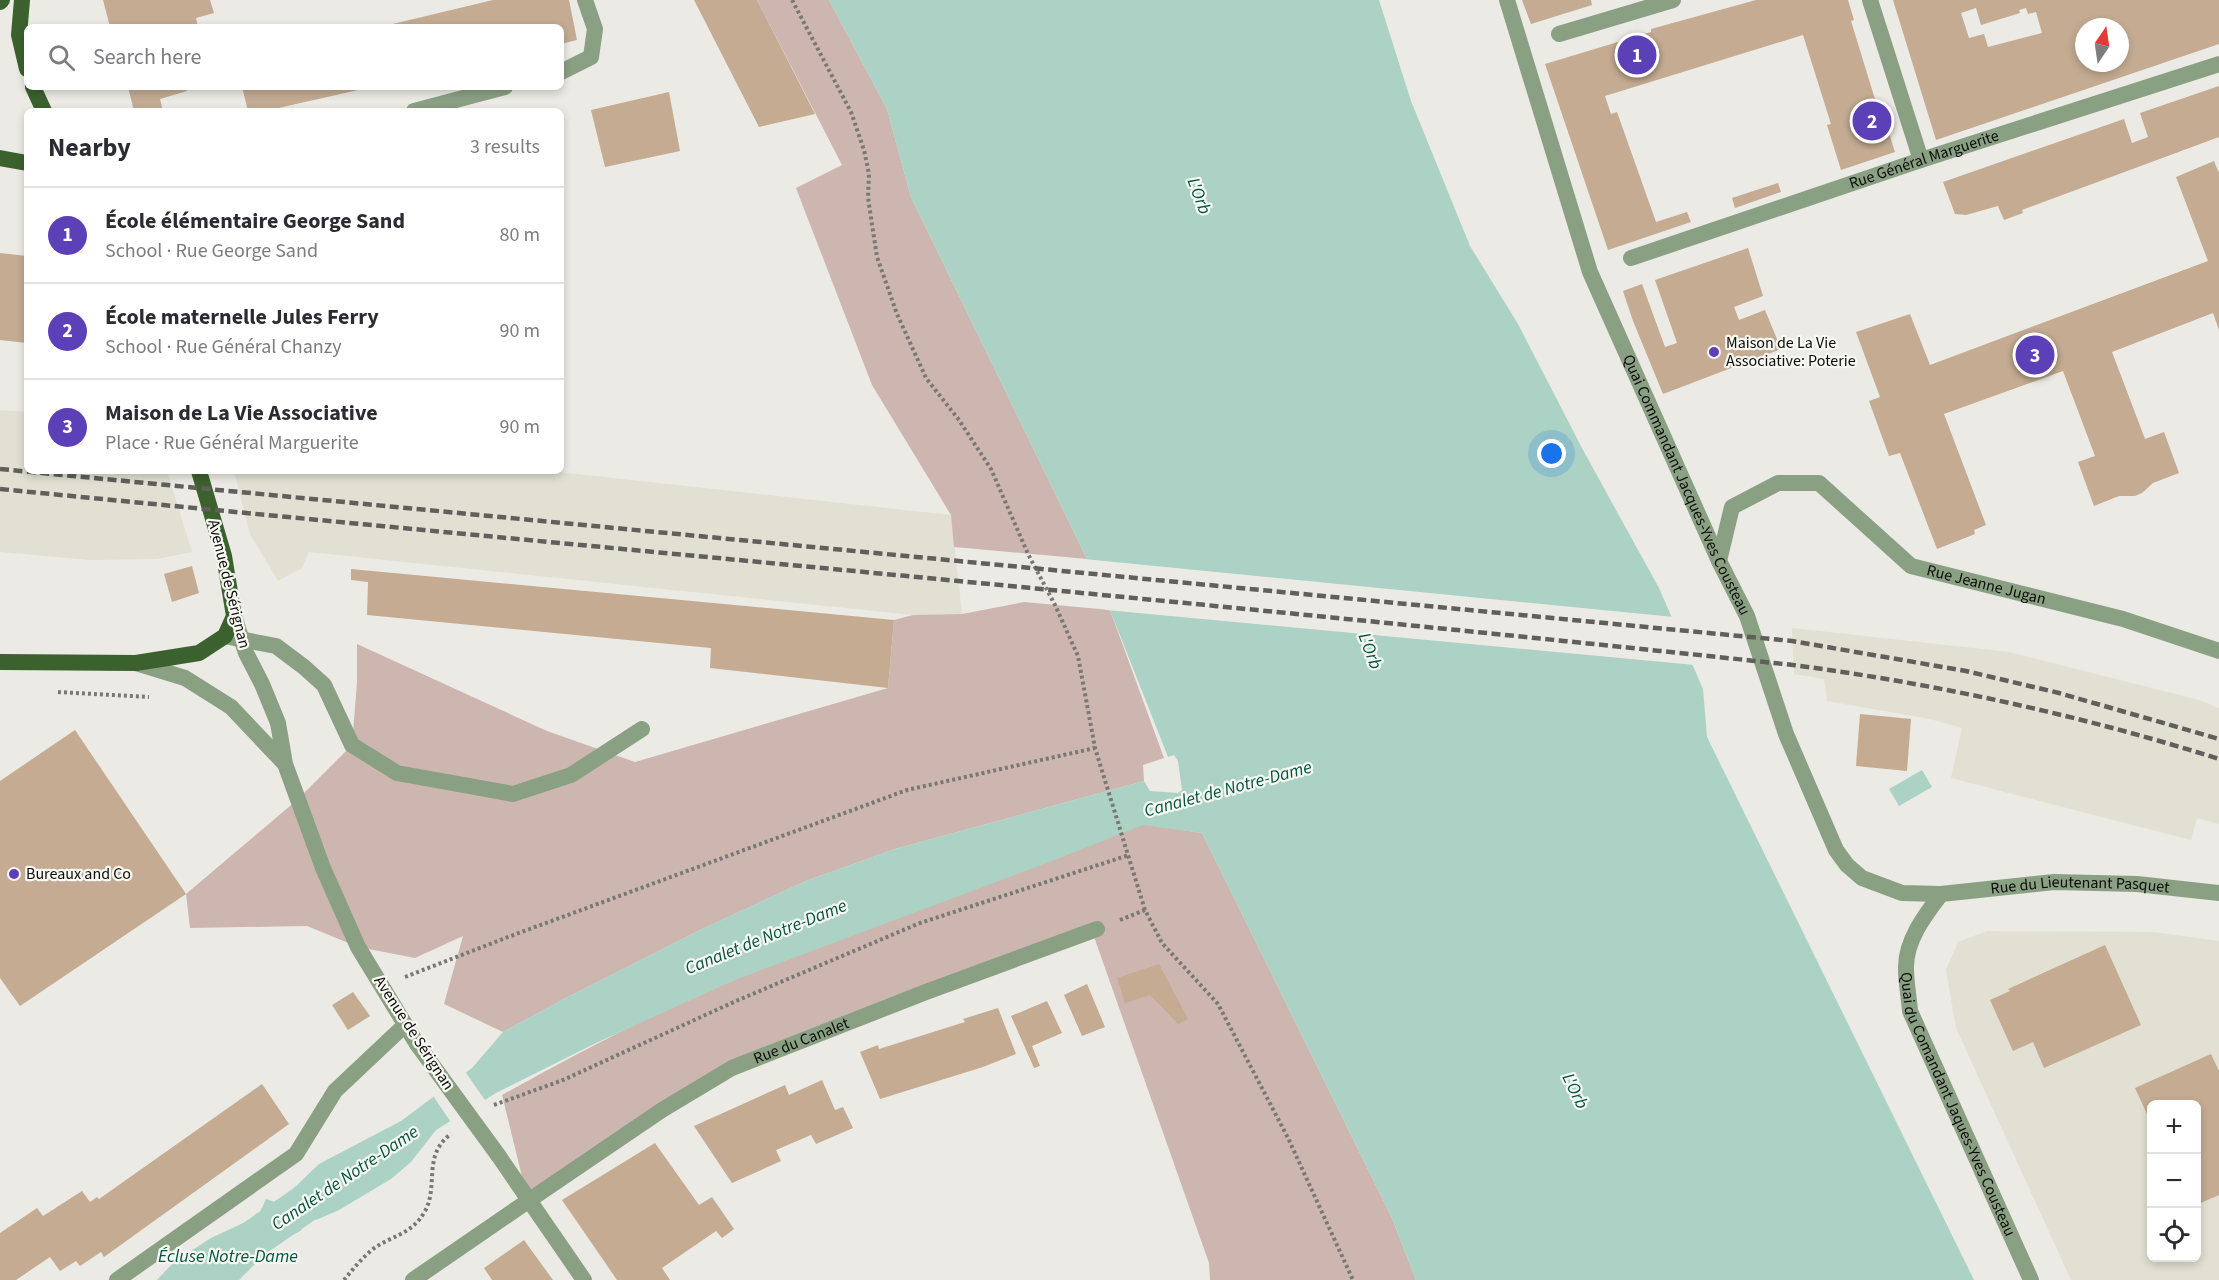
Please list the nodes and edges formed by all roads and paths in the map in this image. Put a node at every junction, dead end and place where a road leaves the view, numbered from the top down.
1 (22, 0) edge
2 (585, 0) edge
3 (792, 0) edge
4 (1507, 0) edge
5 (1673, 0) edge
6 (1870, 0) edge
7 (1558, 34) dead end
8 (24, 56) edge
9 (2219, 64) edge
10 (564, 70) edge
11 (34, 90) edge
12 (494, 90) edge
13 (43, 108) edge
14 (425, 108) edge
15 (0, 158) edge
16 (1921, 160) junction
17 (24, 162) edge
18 (1631, 258) dead end
19 (200, 474) edge
20 (1719, 561) junction
21 (233, 637) junction
22 (2219, 651) edge
23 (0, 663) edge
24 (136, 663) junction
25 (642, 729) dead end
26 (1095, 748) junction
27 (285, 764) junction
28 (1129, 855) junction
29 (2219, 893) edge
30 (1941, 894) junction
31 (1097, 929) dead end
32 (382, 986) junction
33 (405, 1025) junction
34 (489, 1106) dead end
35 (457, 1130) dead end
36 (528, 1201) junction
37 (117, 1280) edge
38 (344, 1280) edge
39 (413, 1280) edge
40 (584, 1280) edge
41 (1353, 1280) edge
42 (2031, 1280) edge

1 - 8 main road
2 - 10 street
3 - 26 path
4 - 20 street, Quai Commandant Jacques-Yves Cousteau
5 - 7 street
6 - 16 street
9 - 16 street, Rue Général Marguerite
11 - 13 main road
12 - 14 street
15 - 17 main road
16 - 18 street, Rue Général Marguerite
19 - 21 main road, Avenue de Sérignan
20 - 22 street, Rue Jeanne Jugan
20 - 30 street, Quai Commandant Jacques-Yves Cousteau
21 - 24 main road
21 - 25 street
21 - 27 street, Avenue de Sérignan
23 - 24 main road
24 - 27 street, Avenue de Sérignan
26 - 28 path
26 - 32 path
27 - 32 street, Avenue de Sérignan
28 - 34 path
28 - 41 path
29 - 30 street, Rue du Lieutenant Pasquet
30 - 42 street, Quai du Comandant Jaques-Yves Cousteau
31 - 36 street, Rue du Canalet
32 - 33 street, Avenue de Sérignan
33 - 36 street, Avenue de Sérignan, bridge
33 - 37 street
35 - 38 path
36 - 39 street, Rue du Canalet
36 - 40 street, Avenue de Sérignan

